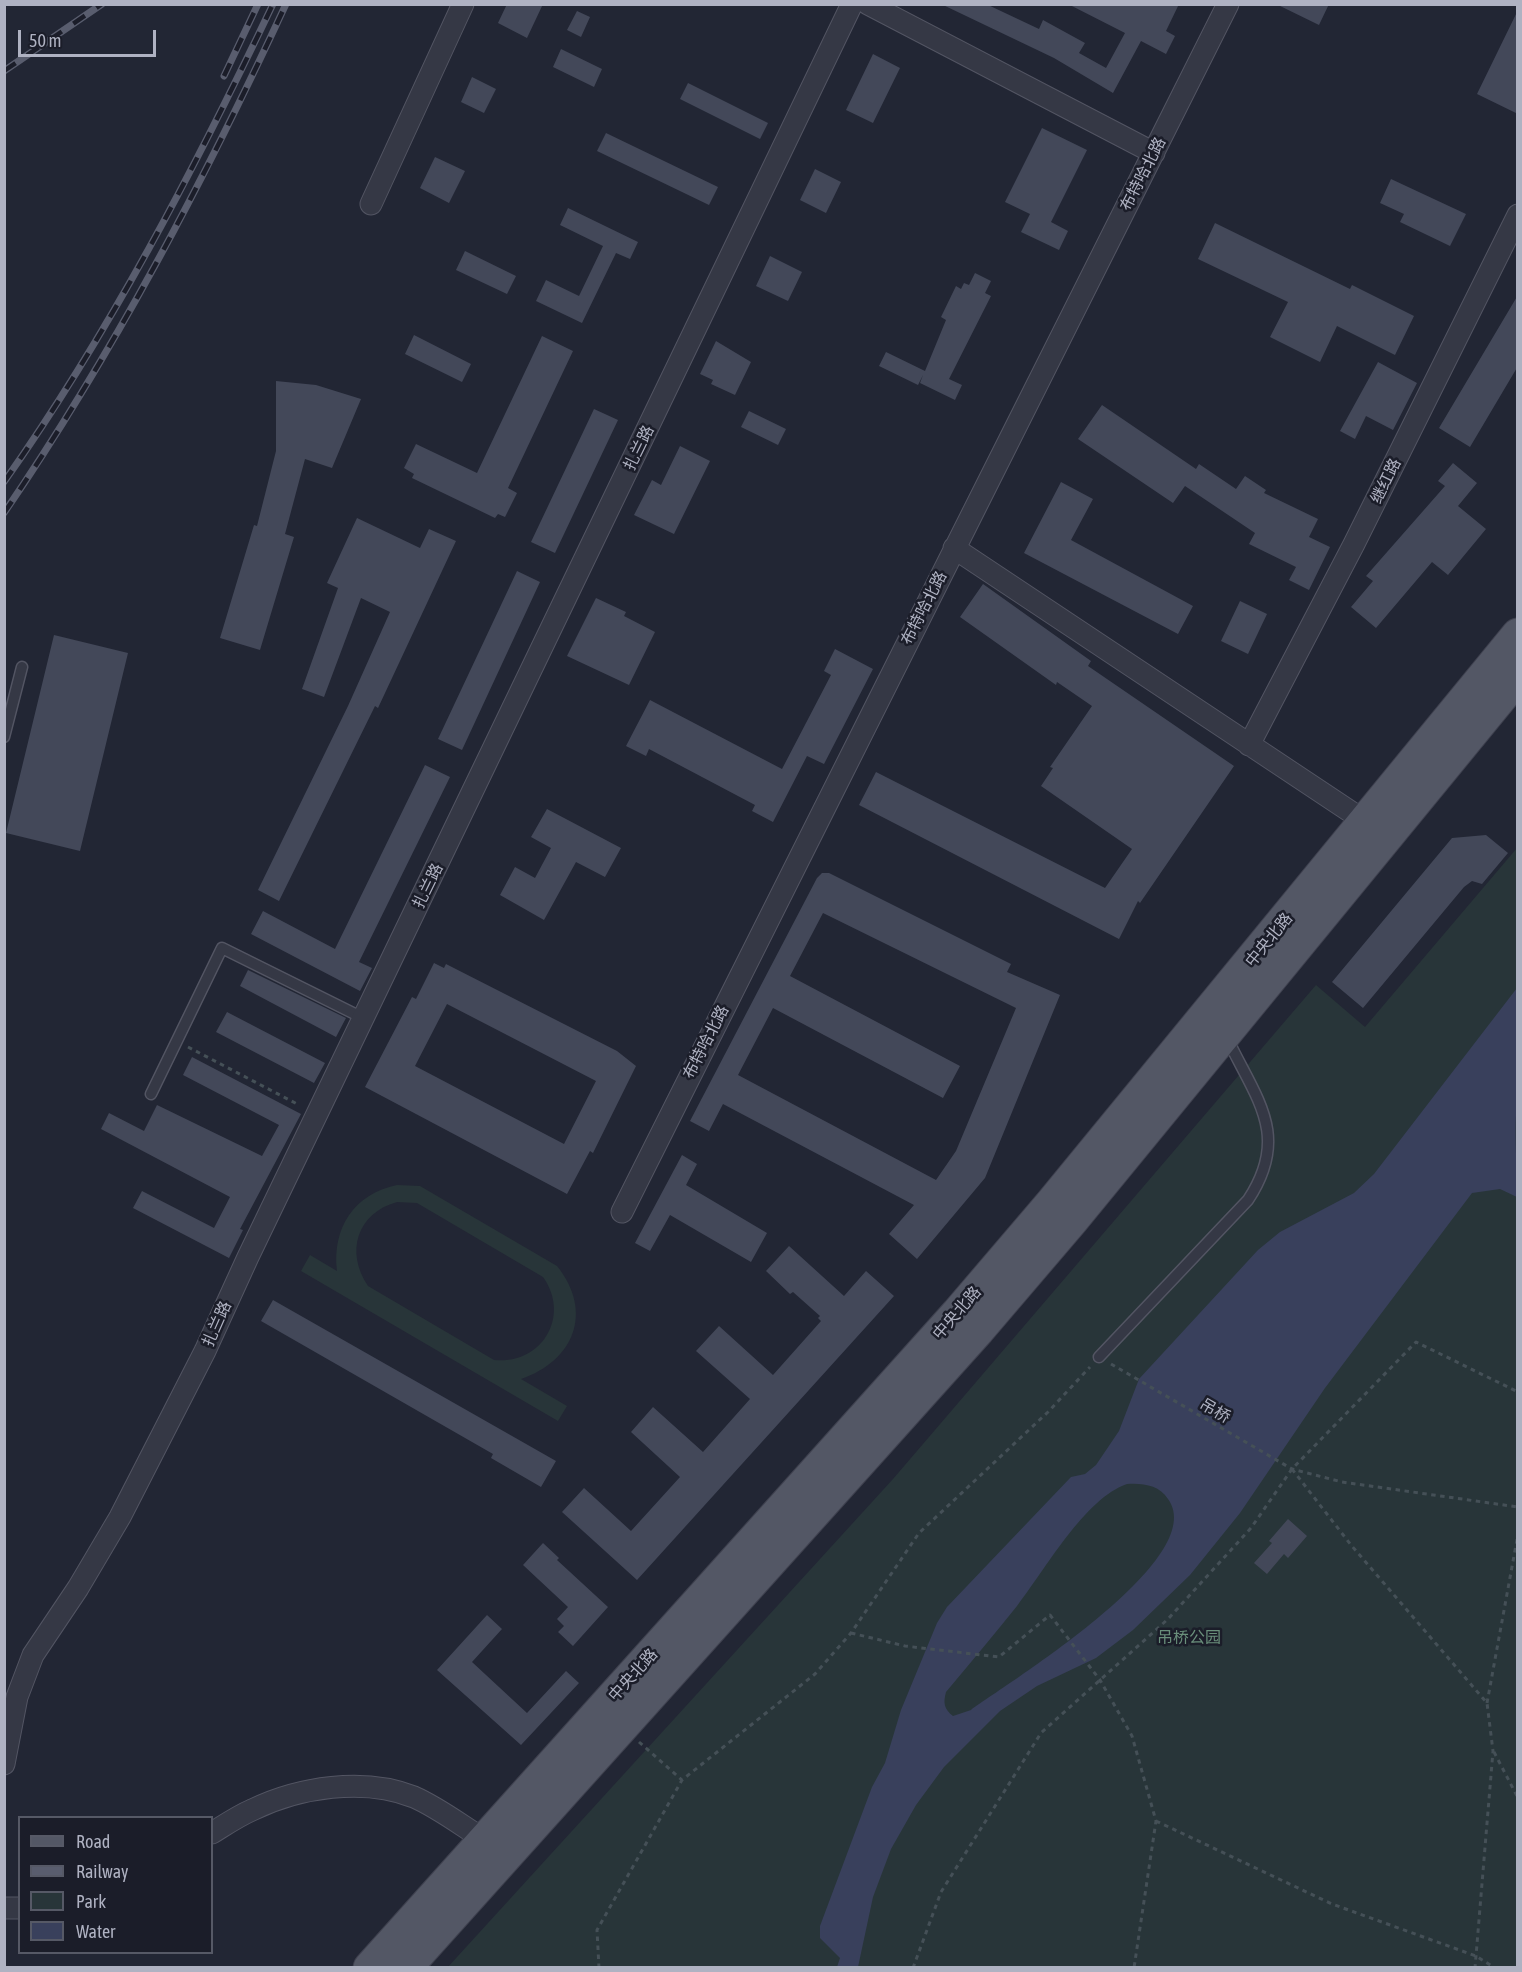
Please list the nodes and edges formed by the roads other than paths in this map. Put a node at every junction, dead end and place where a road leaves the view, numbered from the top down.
1 (463, 4) edge
2 (852, 4) edge
3 (868, 4) edge
4 (1228, 4) edge
5 (1154, 153) junction
6 (371, 204) dead end
7 (1518, 215) edge
8 (954, 548) junction
9 (1518, 635) edge
10 (22, 667) dead end
11 (1518, 676) edge
12 (4, 737) edge
13 (1249, 745) junction
14 (1366, 822) junction
15 (363, 1018) junction
16 (1225, 1034) junction
17 (151, 1094) dead end
18 (622, 1212) dead end
19 (1099, 1357) road end
20 (4, 1764) edge
21 (213, 1832) edge
22 (485, 1840) junction
23 (370, 1968) edge
24 (405, 1968) edge

1 - 6 street
2 - 15 street, 扎兰路
3 - 5 street
4 - 5 street, 布特哈北路
5 - 8 street, 布特哈北路
7 - 13 street, 继红路
8 - 13 street
8 - 18 street, 布特哈北路
9 - 14 main road, 中央北路
10 - 12 lane
11 - 16 main road, 中央北路
13 - 14 street
14 - 22 main road, 中央北路
15 - 17 lane
15 - 20 street, 扎兰路
16 - 19 lane
16 - 24 main road, 中央北路
21 - 22 street
22 - 23 main road, 中央北路

